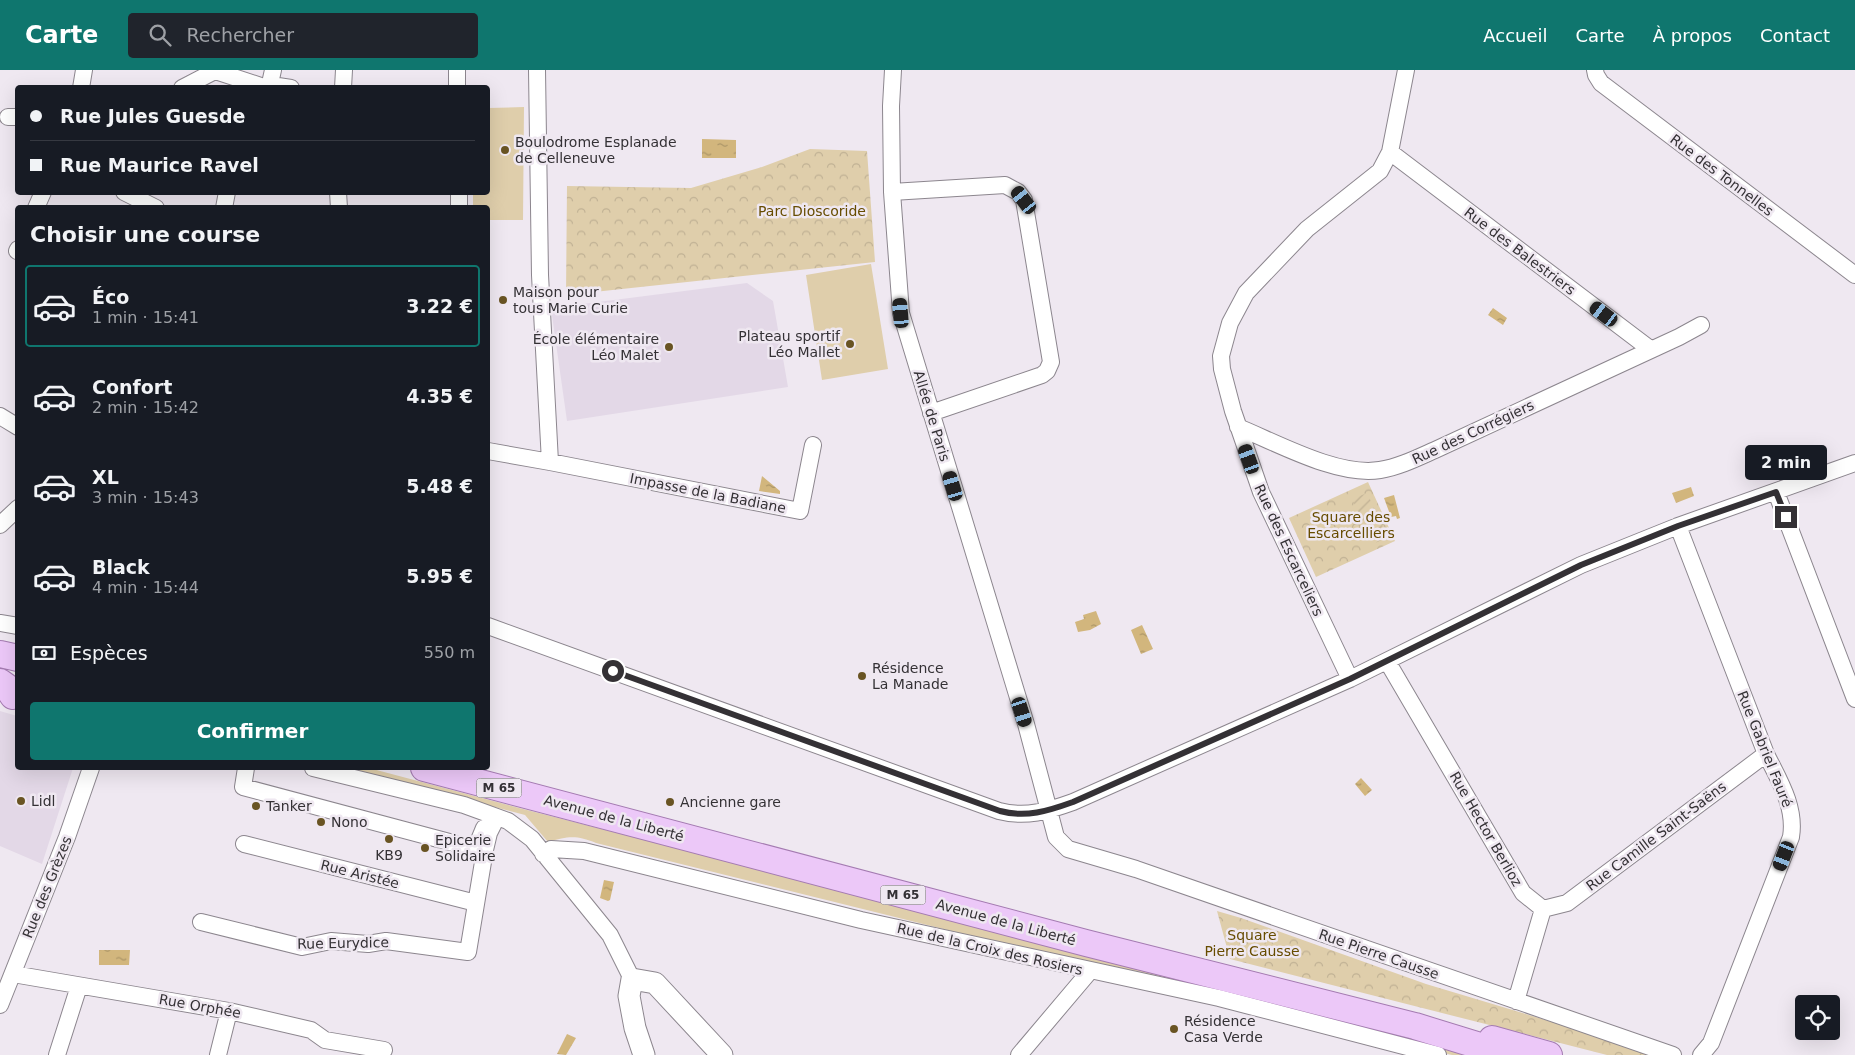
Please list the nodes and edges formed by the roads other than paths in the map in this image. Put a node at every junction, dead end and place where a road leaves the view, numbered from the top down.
1 (84, 70) edge
2 (273, 70) edge
3 (344, 70) edge
4 (457, 70) edge
5 (537, 70) edge
6 (893, 70) edge
7 (1406, 70) edge
8 (1595, 70) edge
9 (214, 71) edge
10 (82, 85) edge
11 (188, 85) edge
12 (259, 85) edge
13 (270, 85) edge
14 (343, 85) edge
15 (458, 85) edge
16 (1390, 152) junction
17 (892, 192) junction
18 (130, 195) edge
19 (150, 205) edge
20 (1855, 275) edge
21 (1701, 325) dead end
22 (1650, 349) junction
23 (930, 413) junction
24 (0, 416) edge
25 (15, 425) edge
26 (1238, 427) junction
27 (813, 445) dead end
28 (490, 451) edge
29 (550, 462) junction
30 (1855, 463) edge
31 (1776, 492) junction
32 (15, 511) edge
33 (0, 525) edge
34 (1678, 526) junction
35 (0, 623) edge
36 (15, 626) edge
37 (490, 627) edge
38 (0, 654) edge
39 (15, 657) edge
40 (1387, 661) junction
41 (1350, 679) junction
42 (1855, 699) edge
43 (1766, 754) junction
44 (90, 770) edge
45 (246, 770) edge
46 (321, 770) edge
47 (438, 770) edge
48 (451, 772) edge
49 (1049, 811) junction
50 (492, 815) junction
51 (244, 844) dead end
52 (543, 854) junction
53 (476, 903) junction
54 (1543, 909) junction
55 (201, 922) dead end
56 (1090, 971) junction
57 (13, 974) junction
58 (632, 979) junction
59 (79, 986) junction
60 (1516, 1001) junction
61 (0, 1005) edge
62 (229, 1010) junction
63 (1415, 1026) junction
64 (384, 1050) dead end
65 (57, 1055) edge
66 (218, 1055) edge
67 (644, 1055) edge
68 (722, 1055) edge
69 (1018, 1055) edge
70 (1438, 1055) edge
71 (1510, 1055) edge
72 (1549, 1055) edge
73 (1674, 1055) edge
74 (1700, 1055) edge

1 - 10 street
2 - 13 street
3 - 14 street
4 - 15 street
5 - 29 street
6 - 17 street, Allée de Paris
7 - 16 street, Rue des Escarceliers
8 - 20 street, Rue des Tonnelles
9 - 11 street
9 - 12 street
16 - 22 street, Rue des Balestriers
16 - 26 street, Rue des Escarceliers
17 - 23 street, Allée de Paris
17 - 23 street
18 - 19 street
21 - 22 street, Rue des Corrégiers
22 - 26 street, Rue des Corrégiers
23 - 49 street, Allée de Paris
24 - 25 street
26 - 41 street, Rue des Escarceliers
27 - 29 street, Impasse de la Badiane
28 - 29 street
30 - 31 street
31 - 34 street
31 - 42 street
32 - 33 street
34 - 40 street
34 - 43 street, Rue Gabriel Fauré
35 - 36 street
37 - 49 street
38 - 39 main road
40 - 41 street
40 - 54 street, Rue Hector Berlioz
41 - 49 street
43 - 54 street, Rue Camille Saint-Saëns
43 - 74 street, Rue Gabriel Fauré
44 - 57 street, Rue des Grèzes
45 - 50 street
46 - 50 street
47 - 48 main road, Avenue de la Liberté / M 65
48 - 63 main road, Avenue de la Liberté / M 65
49 - 60 street, Rue Pierre Causse
50 - 52 street
50 - 53 street, Rue Eurydice
51 - 53 street, Rue Aristée
52 - 56 street, Rue de la Croix des Rosiers
52 - 58 street
53 - 55 street, Rue Eurydice
54 - 60 street
56 - 69 street
56 - 70 street, Rue de la Croix des Rosiers
57 - 59 street, Rue Orphée
57 - 61 street, Rue des Grèzes
58 - 67 street
58 - 68 street
59 - 62 street, Rue Orphée
59 - 65 street
60 - 73 street, Rue Pierre Causse
62 - 64 street, Rue Orphée
62 - 66 street
63 - 71 main road, Avenue de la Liberté / M 65
63 - 72 main road, Avenue de la Liberté

